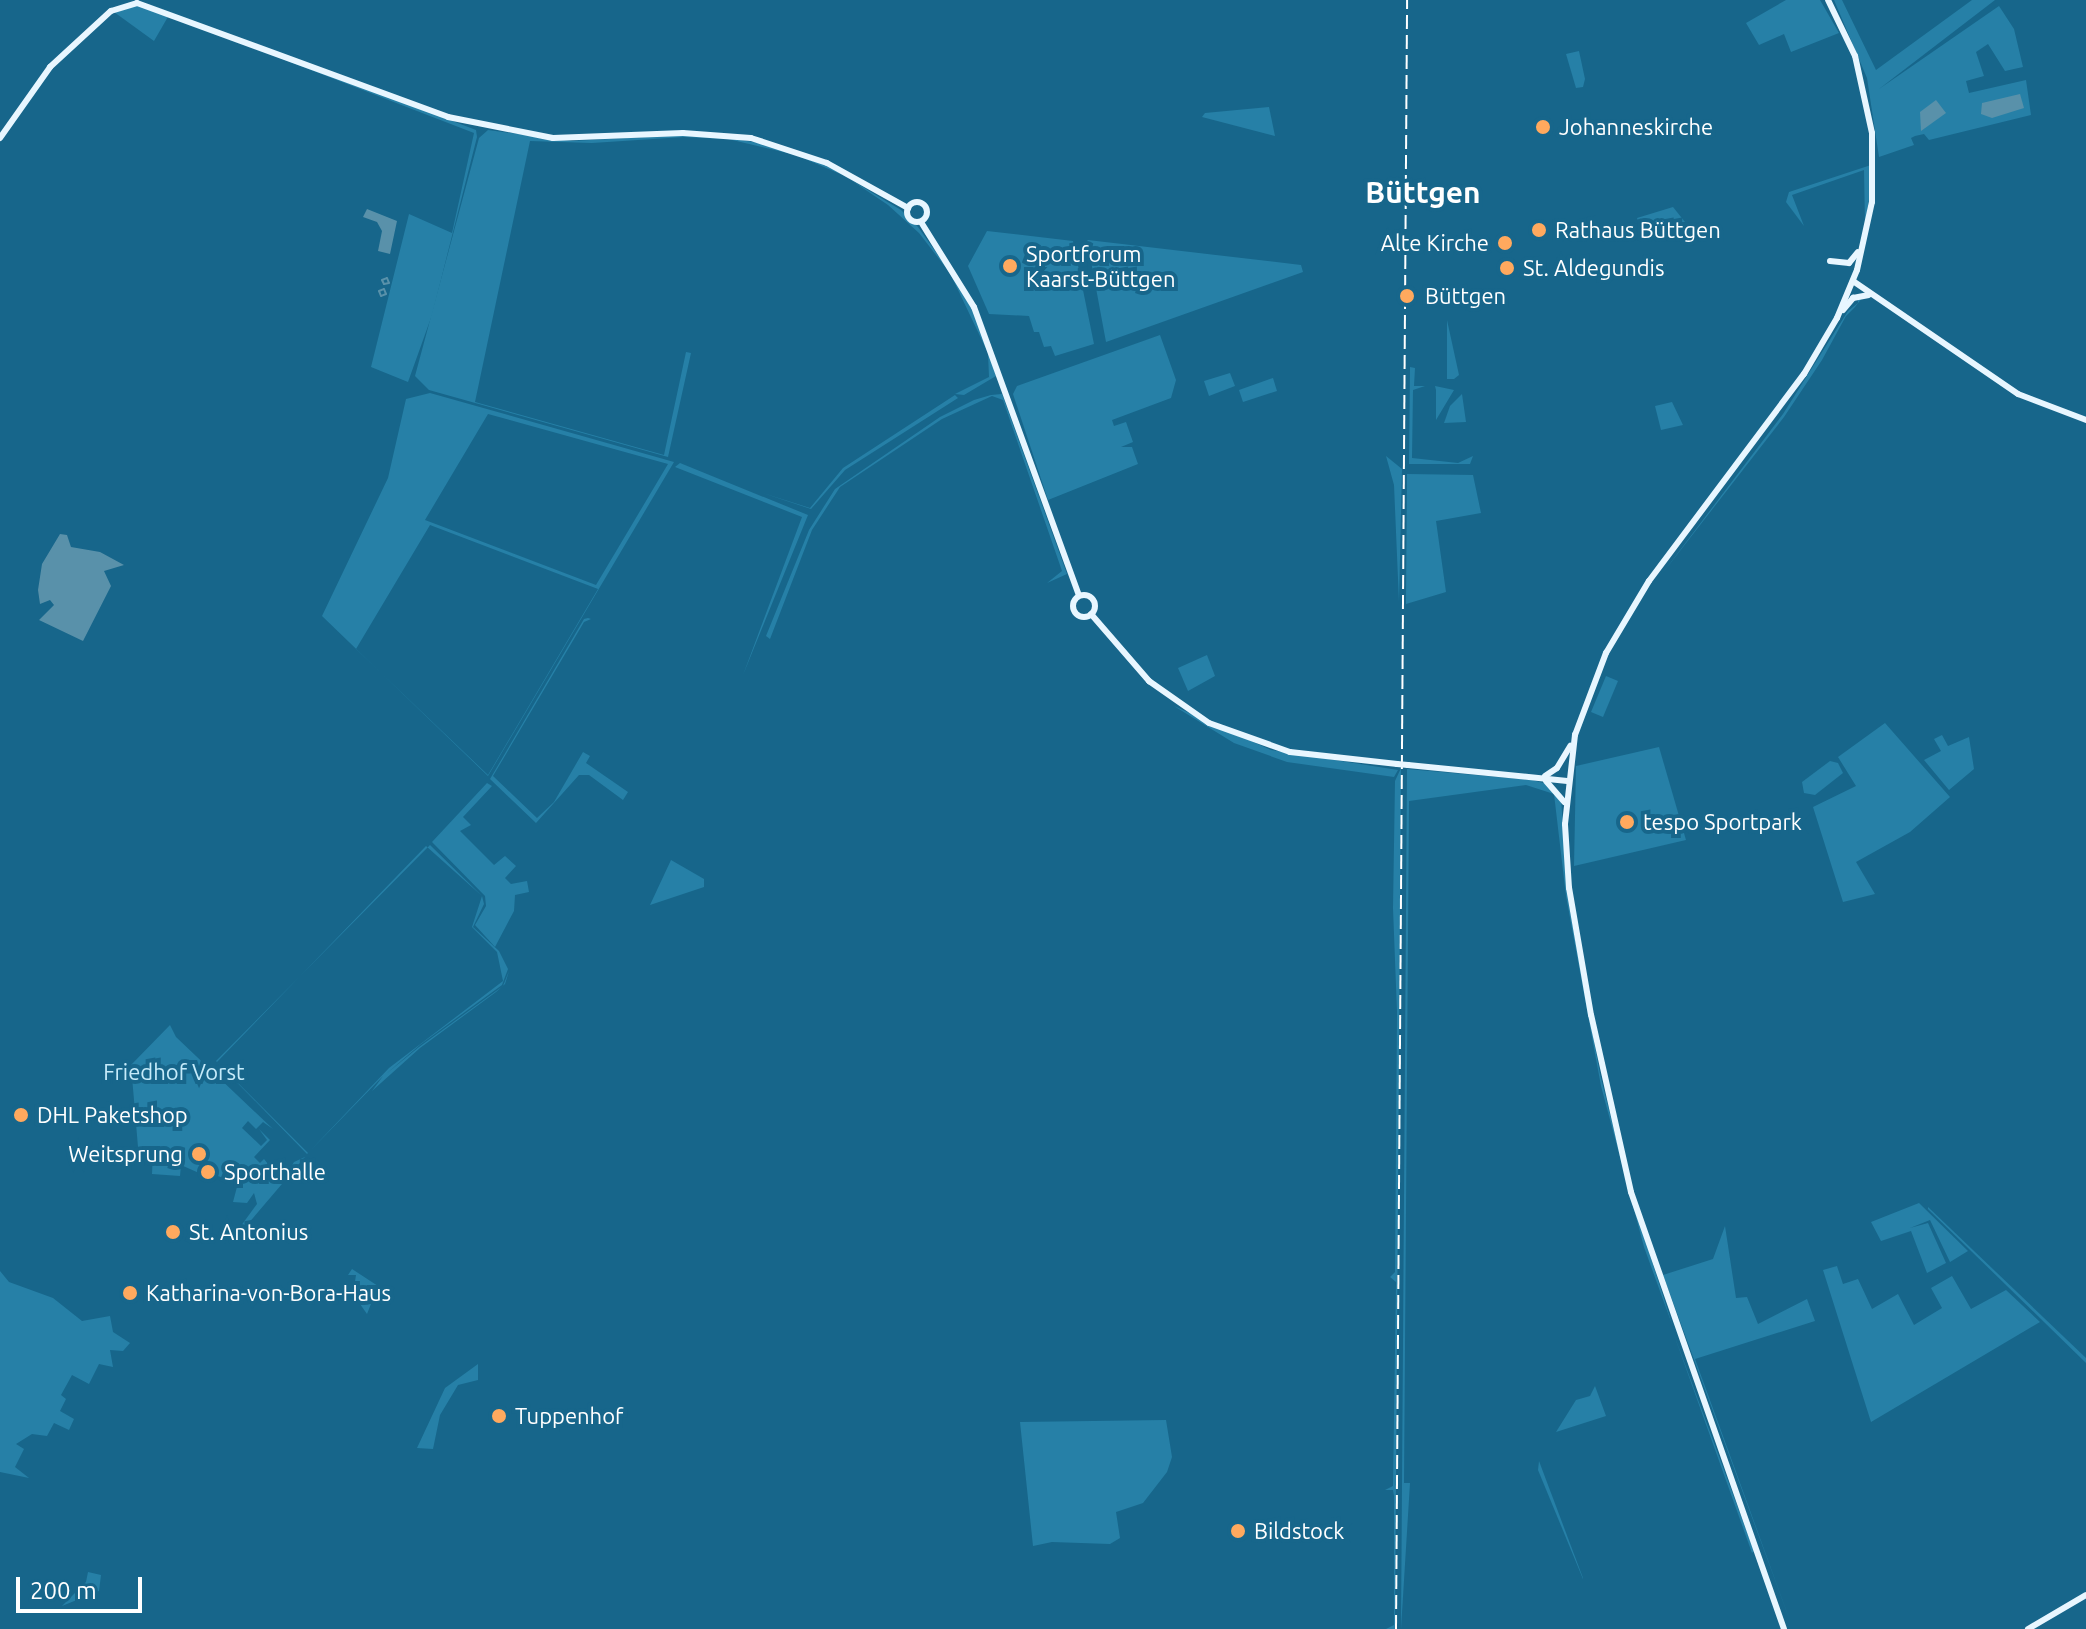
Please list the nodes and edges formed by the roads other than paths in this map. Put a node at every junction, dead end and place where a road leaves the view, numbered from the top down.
1 (1828, 0) edge
2 (0, 138) edge
3 (908, 208) junction
4 (921, 222) junction
5 (1865, 242) junction
6 (1830, 261) dead end
7 (1853, 281) junction
8 (1876, 298) junction
9 (1837, 318) junction
10 (2086, 420) edge
11 (1079, 596) junction
12 (1091, 614) junction
13 (1575, 735) junction
14 (1531, 777) junction
15 (1567, 781) junction
16 (1565, 809) junction
17 (2086, 1595) edge
18 (1784, 1629) edge
19 (2028, 1629) edge

1 - 5 main road
2 - 3 main road
3 - 4 main road
3 - 4 main road
4 - 11 main road
5 - 6 main road
5 - 7 main road
7 - 8 main road
7 - 9 main road
8 - 9 main road
8 - 10 main road
9 - 13 main road
11 - 12 main road
11 - 12 main road
12 - 14 main road, bridge
13 - 14 main road
13 - 15 main road
14 - 15 main road
14 - 16 main road
15 - 16 main road
16 - 18 main road
17 - 19 main road

